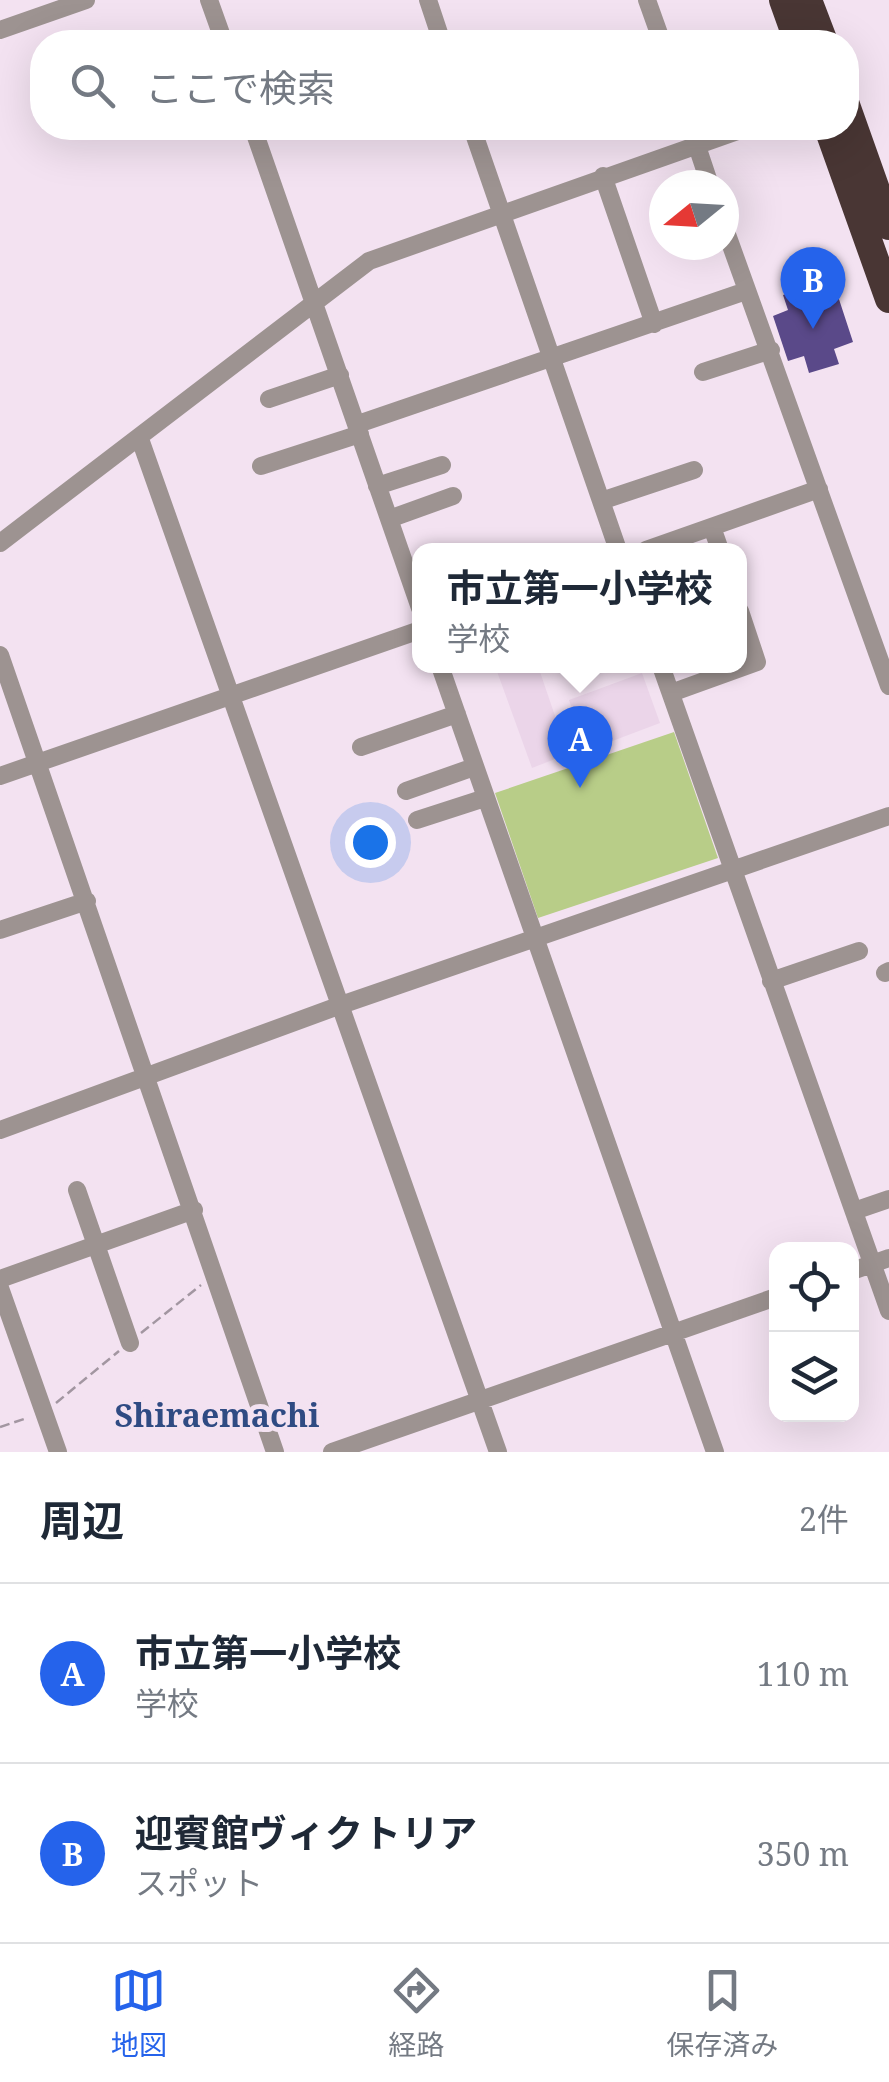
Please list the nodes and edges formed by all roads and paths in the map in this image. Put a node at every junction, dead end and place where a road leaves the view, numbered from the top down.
1 (86, 0) edge
2 (209, 0) edge
3 (428, 0) edge
4 (647, 0) edge
5 (783, 0) edge
6 (808, 0) edge
7 (34, 8) edge
8 (0, 30) edge
9 (220, 30) edge
10 (438, 30) edge
11 (658, 30) edge
12 (794, 30) edge
13 (819, 30) edge
14 (257, 140) edge
15 (476, 140) edge
16 (684, 140) edge
17 (694, 140) edge
18 (836, 140) edge
19 (857, 140) edge
20 (705, 170) edge
21 (603, 176) junction
22 (874, 197) edge
23 (502, 215) junction
24 (889, 226) edge
25 (736, 260) edge
26 (746, 291) junction
27 (889, 299) edge
28 (314, 304) junction
29 (654, 324) junction
30 (771, 350) junction
31 (552, 360) junction
32 (704, 372) dead end
33 (340, 374) junction
34 (269, 398) dead end
35 (359, 429) junction
36 (140, 439) junction
37 (442, 465) dead end
38 (261, 466) dead end
39 (694, 470) dead end
40 (377, 486) junction
41 (819, 489) junction
42 (453, 496) dead end
43 (600, 501) junction
44 (389, 519) junction
45 (712, 527) junction
46 (0, 542) edge
47 (615, 543) edge
48 (666, 543) edge
49 (718, 543) edge
50 (412, 585) edge
51 (747, 632) edge
52 (412, 633) edge
53 (0, 655) edge
54 (747, 666) edge
55 (442, 673) edge
56 (663, 673) edge
57 (726, 673) edge
58 (889, 686) edge
59 (670, 693) junction
60 (231, 695) junction
61 (456, 714) junction
62 (361, 746) dead end
63 (39, 763) junction
64 (474, 767) junction
65 (0, 776) edge
66 (406, 790) dead end
67 (485, 798) junction
68 (889, 816) edge
69 (417, 820) dead end
70 (731, 869) junction
71 (87, 901) junction
72 (0, 930) edge
73 (534, 939) junction
74 (860, 951) dead end
75 (771, 981) junction
76 (341, 1005) junction
77 (147, 1074) junction
78 (0, 1130) edge
79 (77, 1190) dead end
80 (889, 1199) edge
81 (194, 1210) junction
82 (854, 1212) junction
83 (96, 1245) junction
84 (881, 1261) edge
85 (0, 1278) edge
86 (0, 1288) edge
87 (769, 1299) edge
88 (889, 1311) edge
89 (673, 1332) junction
90 (130, 1342) dead end
91 (480, 1399) junction
92 (44, 1412) junction
93 (0, 1428) edge
94 (58, 1452) edge
95 (274, 1452) edge
96 (332, 1452) edge
97 (498, 1452) edge
98 (715, 1452) edge

1 - 7 street
2 - 9 street
3 - 10 street
4 - 11 street
5 - 12 highway
6 - 13 highway
7 - 8 street
14 - 28 street
15 - 23 street
16 - 21 street
17 - 20 street
18 - 22 highway
19 - 22 highway
21 - 23 street
21 - 29 street
22 - 24 highway
22 - 27 highway
23 - 28 street
23 - 31 street
25 - 26 street
26 - 29 street
26 - 30 street
28 - 33 street
28 - 36 street
29 - 31 street
30 - 32 street
30 - 41 street
31 - 35 street
31 - 43 street
33 - 34 street
33 - 35 street
35 - 38 street
35 - 40 street
36 - 46 street
36 - 60 street
37 - 40 street
39 - 43 street
40 - 44 street
41 - 45 street
41 - 58 street
42 - 44 street
43 - 47 street
44 - 50 street
45 - 48 street
45 - 49 street
51 - 54 street
52 - 60 street
53 - 63 street
55 - 61 street
56 - 59 street
57 - 59 street
59 - 70 street
60 - 63 street
60 - 76 street
61 - 62 street
61 - 64 street
63 - 65 street
63 - 71 street
64 - 66 street
64 - 67 street
67 - 69 street
67 - 73 street
68 - 70 street
70 - 73 street
70 - 75 street
71 - 72 street
71 - 77 street
73 - 76 street
73 - 89 street
74 - 75 street
75 - 82 street
76 - 77 street
76 - 91 street
77 - 78 street
77 - 81 street
79 - 83 street
80 - 82 street
81 - 83 street
81 - 95 street
82 - 84 street
83 - 85 street
83 - 90 street
84 - 88 street
86 - 92 street
87 - 89 street
89 - 91 street
89 - 98 street
91 - 96 street
91 - 97 street
92 - 93 path
92 - 94 street

